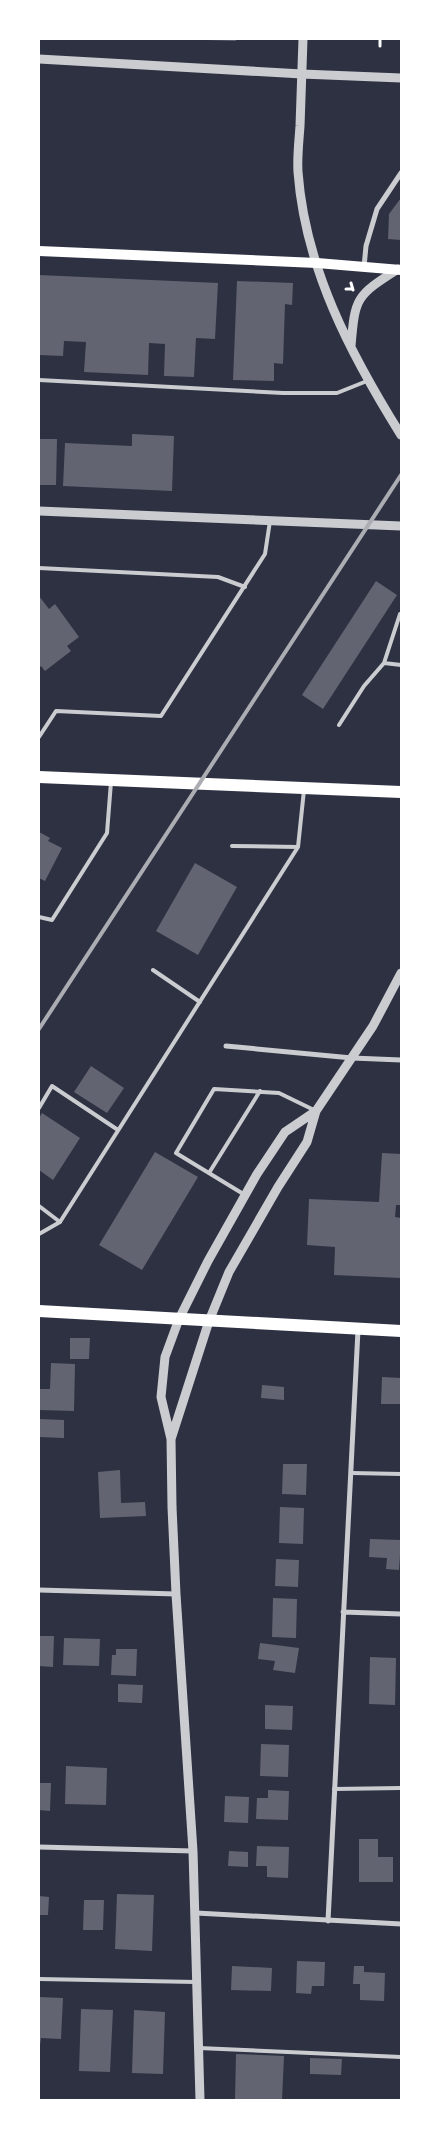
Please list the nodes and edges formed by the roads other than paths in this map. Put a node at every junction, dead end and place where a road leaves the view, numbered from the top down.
1 (303, 39) edge
2 (39, 60) edge
3 (302, 74) junction
4 (401, 78) edge
5 (401, 173) edge
6 (39, 251) edge
7 (317, 263) junction
8 (364, 267) junction
9 (400, 269) edge
10 (351, 347) junction
11 (39, 380) edge
12 (367, 381) junction
13 (401, 435) edge
14 (39, 512) edge
15 (270, 521) junction
16 (401, 526) edge
17 (39, 568) edge
18 (244, 587) junction
19 (400, 614) dead end
20 (384, 663) junction
21 (401, 665) edge
22 (339, 725) dead end
23 (39, 737) edge
24 (39, 777) edge
25 (111, 780) junction
26 (305, 788) junction
27 (401, 792) edge
28 (232, 846) dead end
29 (298, 847) junction
30 (39, 917) edge
31 (153, 970) dead end
32 (401, 973) edge
33 (200, 1002) junction
34 (226, 1046) dead end
35 (352, 1058) junction
36 (401, 1060) edge
37 (260, 1092) junction
38 (39, 1108) edge
39 (316, 1111) junction
40 (118, 1130) junction
41 (209, 1173) junction
42 (245, 1195) junction
43 (39, 1206) edge
44 (60, 1222) junction
45 (39, 1234) edge
46 (39, 1312) edge
47 (179, 1319) junction
48 (209, 1321) junction
49 (358, 1330) junction
50 (401, 1332) edge
51 (171, 1439) junction
52 (352, 1472) junction
53 (401, 1474) edge
54 (39, 1590) edge
55 (176, 1594) junction
56 (343, 1612) junction
57 (401, 1614) edge
58 (401, 1788) edge
59 (334, 1790) junction
60 (39, 1847) edge
61 (193, 1851) junction
62 (196, 1913) junction
63 (328, 1921) junction
64 (401, 1924) edge
65 (39, 1979) edge
66 (198, 1982) junction
67 (199, 2048) junction
68 (401, 2057) edge
69 (200, 2100) edge

1 - 3 street
2 - 3 street
3 - 4 street
3 - 7 street
5 - 8 street
6 - 7 main road
7 - 8 main road
7 - 10 street
8 - 9 main road
9 - 10 street
10 - 12 street
11 - 12 lane
12 - 13 street
14 - 15 street
15 - 16 street
15 - 18 lane
17 - 18 lane
18 - 23 lane
19 - 20 lane
20 - 21 lane
20 - 22 lane
24 - 25 main road
25 - 26 main road
25 - 30 lane
26 - 27 main road
26 - 29 lane
28 - 29 lane
29 - 33 lane
31 - 33 lane
32 - 35 street
33 - 40 lane
34 - 35 street
35 - 36 street
35 - 39 street
37 - 39 lane
37 - 41 lane
37 - 41 lane
38 - 40 lane
39 - 42 street
39 - 48 street
40 - 44 lane
41 - 42 lane
42 - 47 street
43 - 44 lane
44 - 45 lane
46 - 47 main road
47 - 48 main road
47 - 51 street
48 - 49 main road
48 - 51 street
49 - 50 main road
49 - 52 street
51 - 55 street
52 - 53 lane
52 - 56 street
54 - 55 street
55 - 61 street
56 - 57 street
56 - 59 street
58 - 59 lane
59 - 63 street
60 - 61 street
61 - 62 street
62 - 63 street
62 - 66 street
63 - 64 street
65 - 66 lane
66 - 67 street
67 - 68 lane
67 - 69 street

